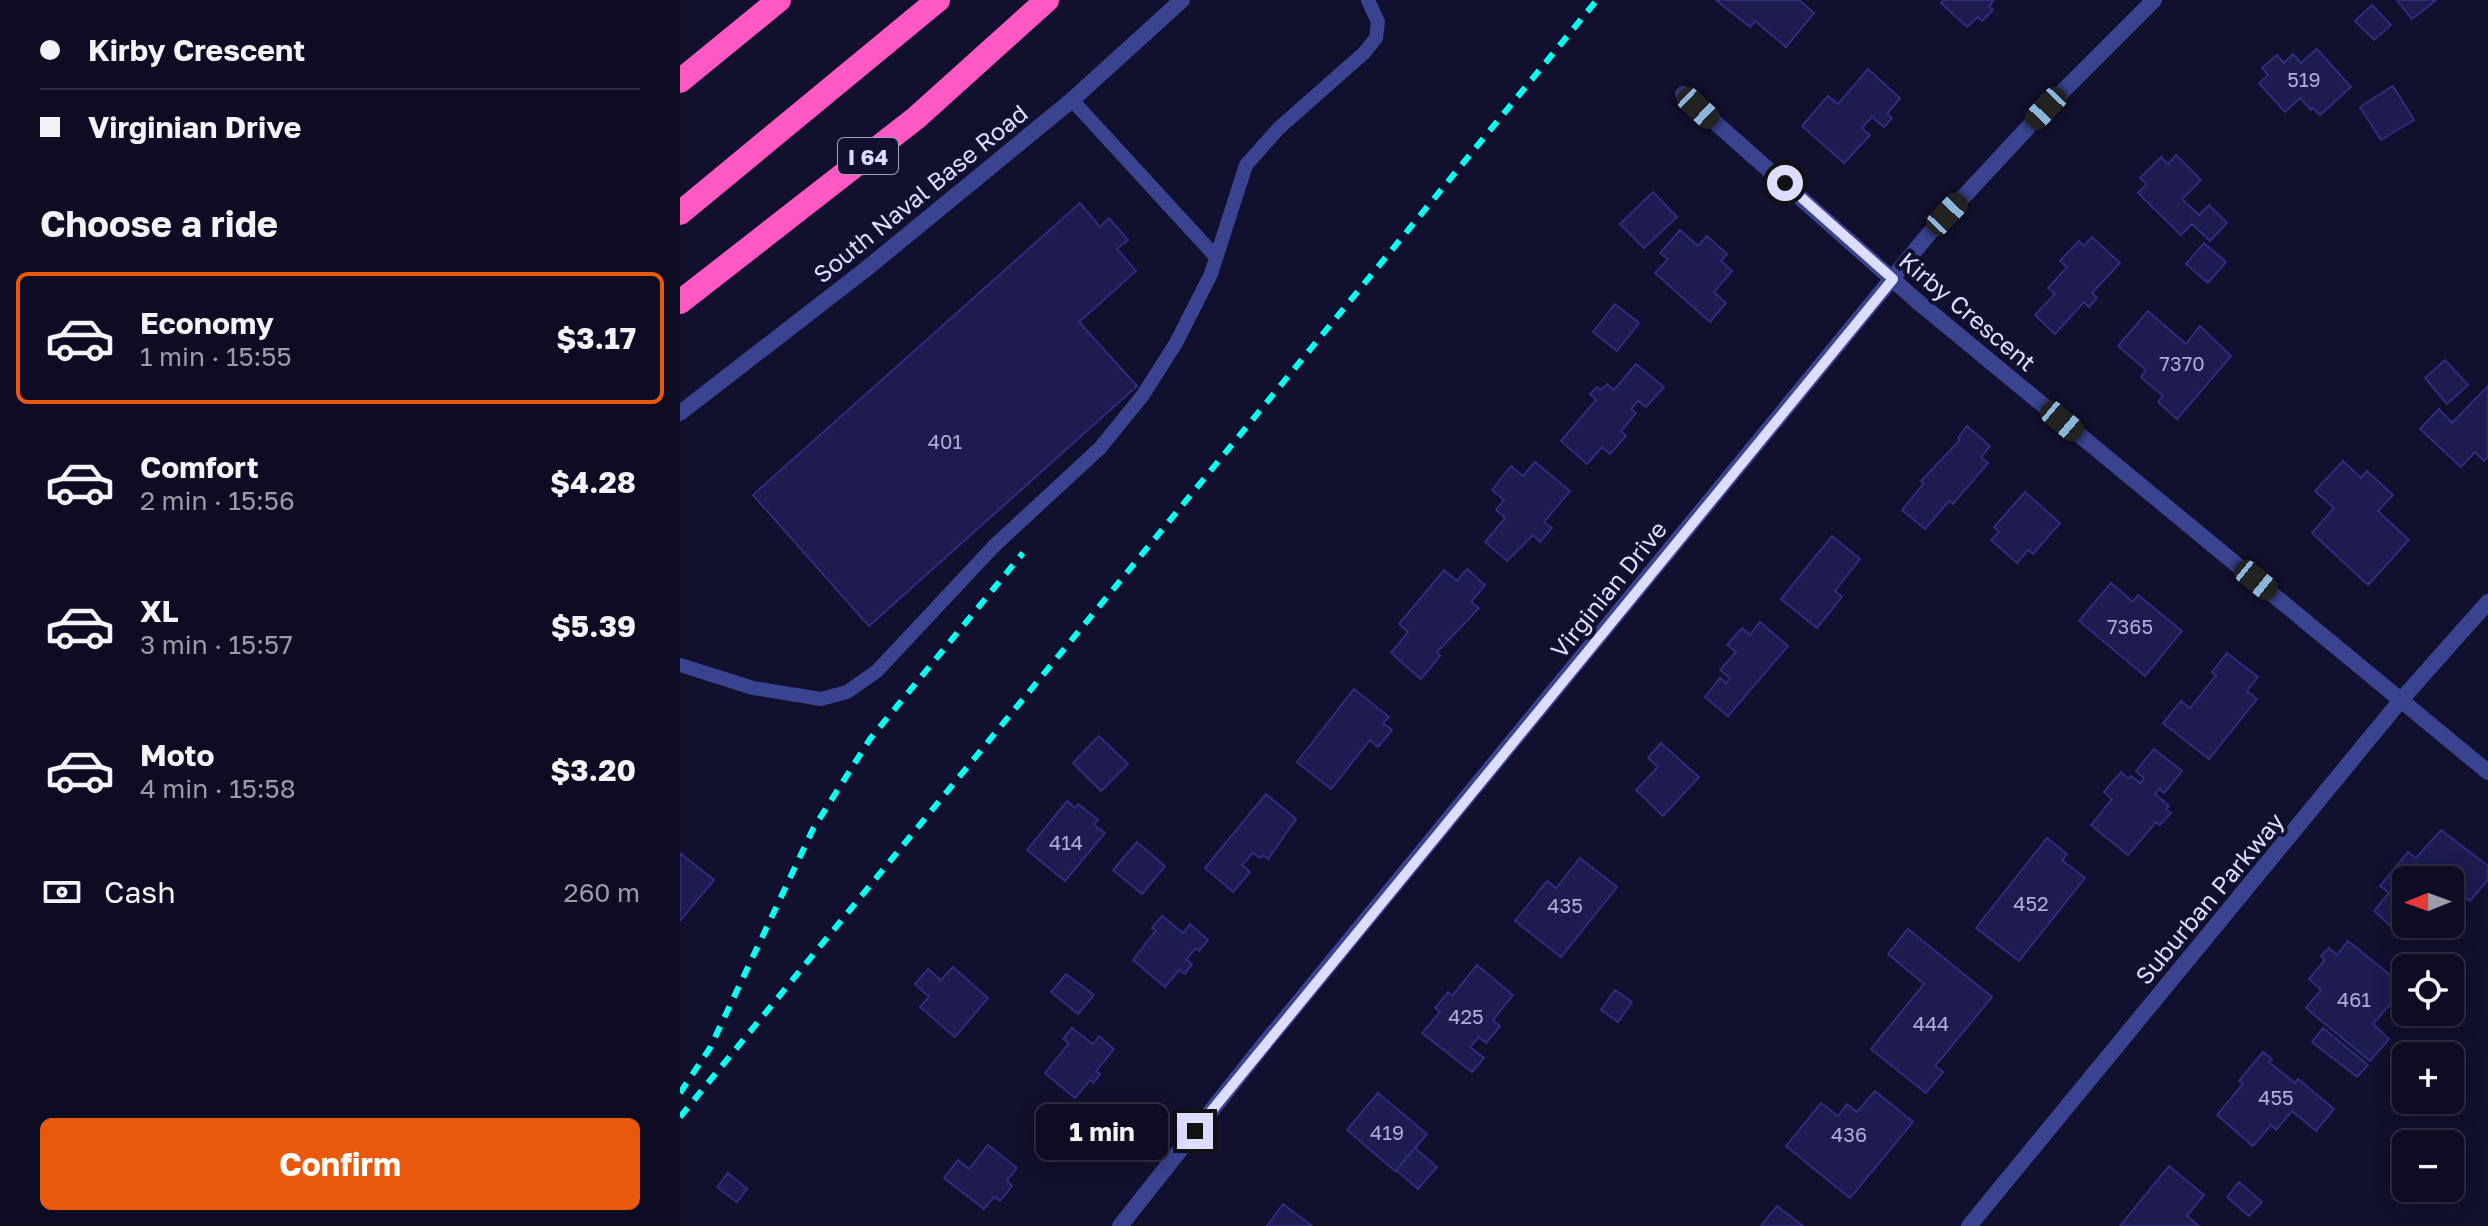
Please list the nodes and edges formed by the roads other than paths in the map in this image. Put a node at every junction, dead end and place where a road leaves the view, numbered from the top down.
1 (779, 0) edge
2 (938, 0) edge
3 (1047, 0) edge
4 (1182, 0) edge
5 (1368, 0) edge
6 (2154, 0) edge
7 (680, 81) edge
8 (1683, 94) dead end
9 (1072, 100) junction
10 (680, 213) edge
11 (1216, 257) junction
12 (1893, 279) junction
13 (680, 302) edge
14 (680, 413) edge
15 (2488, 602) edge
16 (680, 665) edge
17 (2401, 700) junction
18 (2488, 772) edge
19 (1120, 1226) edge
20 (1969, 1226) edge

1 - 7 highway
2 - 10 highway
3 - 13 highway, I 64
4 - 9 street, South Naval Base Road
5 - 11 lane
6 - 12 street, Virginian Drive
8 - 12 street, Kirby Crescent
9 - 11 lane
9 - 14 street, South Naval Base Road
11 - 16 lane
12 - 17 street, Kirby Crescent
12 - 19 street, Virginian Drive
15 - 17 street, Suburban Parkway
17 - 18 street, Kirby Crescent
17 - 20 street, Suburban Parkway

